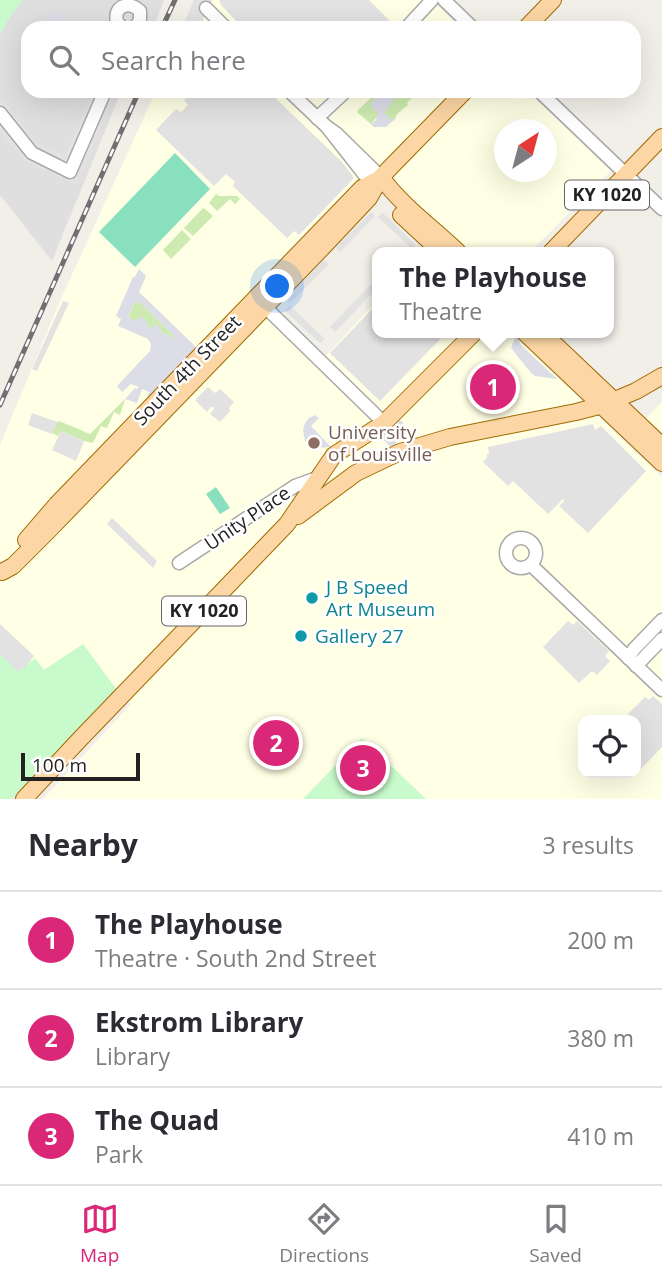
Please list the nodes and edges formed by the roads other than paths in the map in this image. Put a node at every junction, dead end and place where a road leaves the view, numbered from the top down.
1 (432, 0) edge
2 (444, 0) edge
3 (546, 2) edge
4 (114, 4) edge
5 (138, 4) edge
6 (206, 8) dead end
7 (219, 21) edge
8 (412, 21) edge
9 (466, 21) edge
10 (531, 21) edge
11 (102, 98) edge
12 (296, 98) edge
13 (341, 98) edge
14 (459, 98) edge
15 (546, 98) edge
16 (0, 113) edge
17 (322, 123) junction
18 (662, 137) edge
19 (626, 174) junction
20 (375, 183) junction
21 (662, 209) edge
22 (436, 247) edge
23 (452, 247) edge
24 (556, 247) edge
25 (260, 303) junction
26 (469, 338) edge
27 (531, 338) edge
28 (548, 338) edge
29 (662, 376) edge
30 (608, 403) junction
31 (384, 423) junction
32 (662, 446) edge
33 (338, 452) junction
34 (662, 463) edge
35 (317, 478) junction
36 (342, 482) junction
37 (287, 524) junction
38 (179, 563) dead end
39 (531, 565) dead end
40 (1, 573) edge
41 (662, 620) edge
42 (662, 639) edge
43 (632, 662) junction
44 (662, 690) edge
45 (24, 799) edge

1 - 8 street
2 - 9 street
3 - 10 main road
4 - 5 street
6 - 7 street
11 - 16 street
12 - 17 street
13 - 17 street
14 - 20 main road, South 4th Street
15 - 19 street
17 - 20 street
18 - 19 main road, KY 1020
19 - 21 street
19 - 24 main road, KY 1020
20 - 22 main road
20 - 23 main road
20 - 25 main road, South 4th Street
25 - 31 street
25 - 40 main road, South 4th Street
26 - 31 main road, KY 1020
27 - 30 main road
28 - 30 main road
29 - 30 main road, KY 1020
30 - 32 main road
30 - 34 main road
30 - 36 main road, KY 1020
31 - 33 main road, KY 1020
33 - 35 main road, KY 1020
33 - 36 main road
35 - 37 main road, KY 1020
35 - 38 street, Unity Place
36 - 37 main road, KY 1020
37 - 45 main road, KY 1020
39 - 43 street
41 - 43 street
42 - 43 street
43 - 44 street

